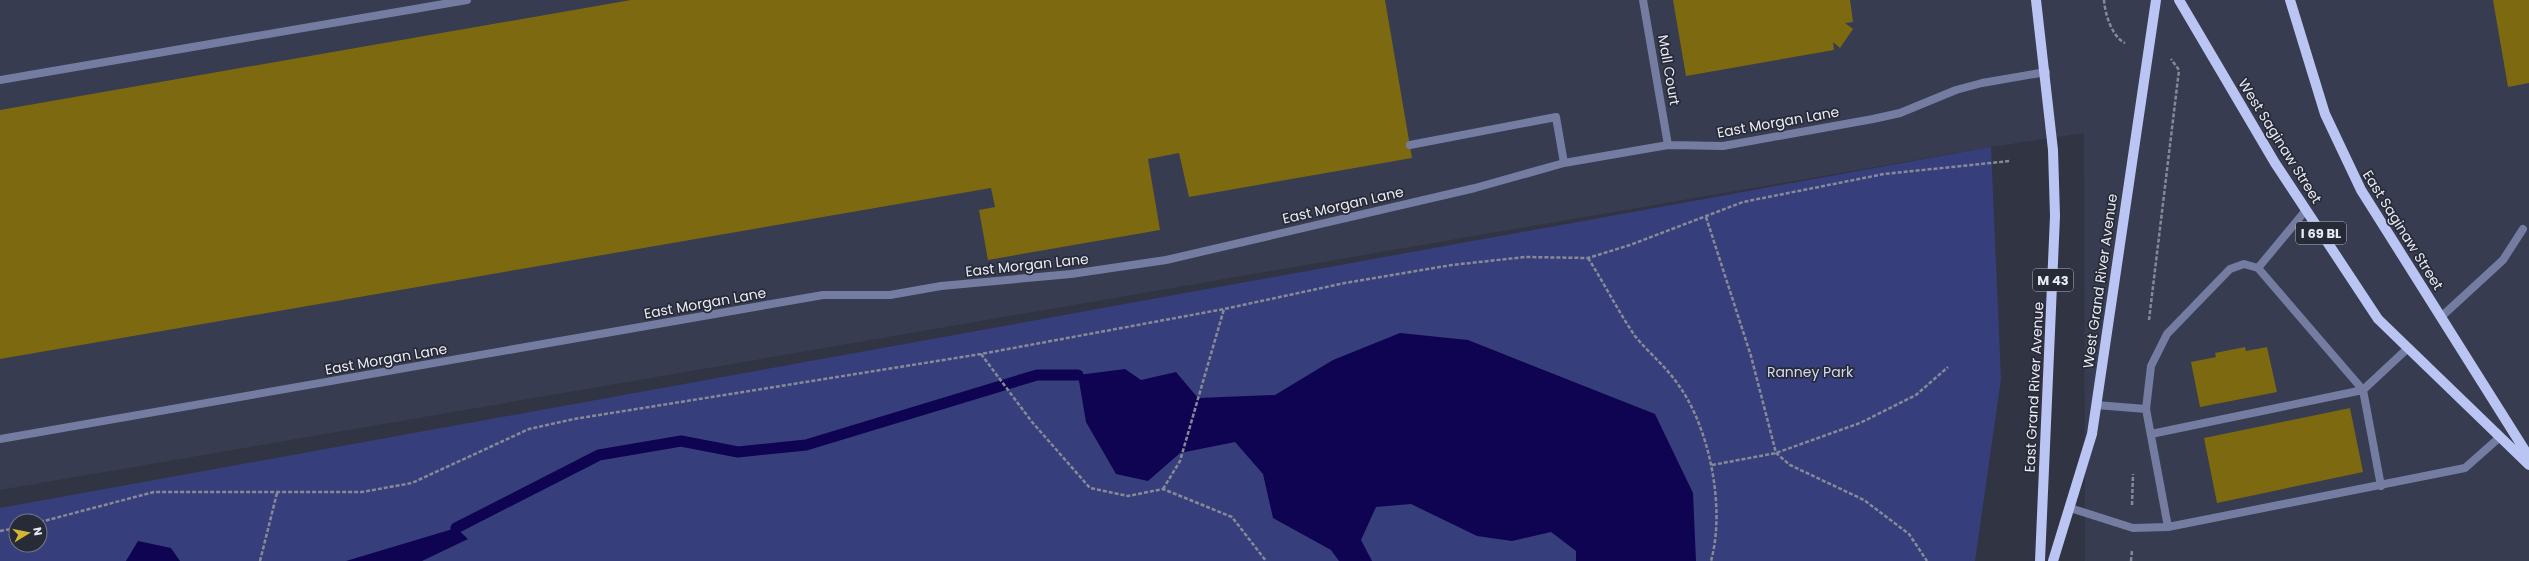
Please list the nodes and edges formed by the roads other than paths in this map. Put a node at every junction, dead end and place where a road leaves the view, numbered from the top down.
1 (467, 0) edge
2 (1643, 0) edge
3 (2036, 0) edge
4 (2156, 0) edge
5 (2179, 0) edge
6 (2290, 0) edge
7 (2046, 72) junction
8 (0, 80) edge
9 (1410, 145) dead end
10 (1668, 145) junction
11 (1564, 163) junction
12 (2306, 210) junction
13 (2523, 229) dead end
14 (2258, 268) junction
15 (2441, 317) junction
16 (2408, 348) junction
17 (2363, 390) junction
18 (2096, 405) junction
19 (2146, 409) junction
20 (2151, 434) junction
21 (2500, 437) junction
22 (0, 440) edge
23 (2529, 457) edge
24 (2529, 465) edge
25 (2381, 486) junction
26 (2070, 508) junction
27 (2168, 527) junction
28 (2040, 561) edge
29 (2053, 561) edge

1 - 8 lane
2 - 10 lane, Mall Court
3 - 7 main road, East Grand River Avenue / M 43
4 - 18 main road, West Grand River Avenue
5 - 12 main road, West Saginaw Street / I 69 BL
6 - 15 main road, East Saginaw Street
7 - 10 lane, East Morgan Lane
7 - 28 main road, East Grand River Avenue / M 43
9 - 11 lane
10 - 11 lane, East Morgan Lane
11 - 22 lane, East Morgan Lane
12 - 14 lane
12 - 16 main road, West Saginaw Street / I 69 BL
13 - 15 lane
14 - 17 lane
14 - 19 lane
15 - 23 main road, East Saginaw Street
16 - 17 lane
16 - 21 main road, West Saginaw Street / I 69 BL
17 - 20 lane
17 - 25 lane
18 - 19 lane
18 - 26 main road, West Grand River Avenue
19 - 20 lane
20 - 27 lane
21 - 24 main road, West Saginaw Street / I 69 BL
21 - 25 lane
25 - 27 lane
26 - 27 lane
26 - 29 main road, West Grand River Avenue

